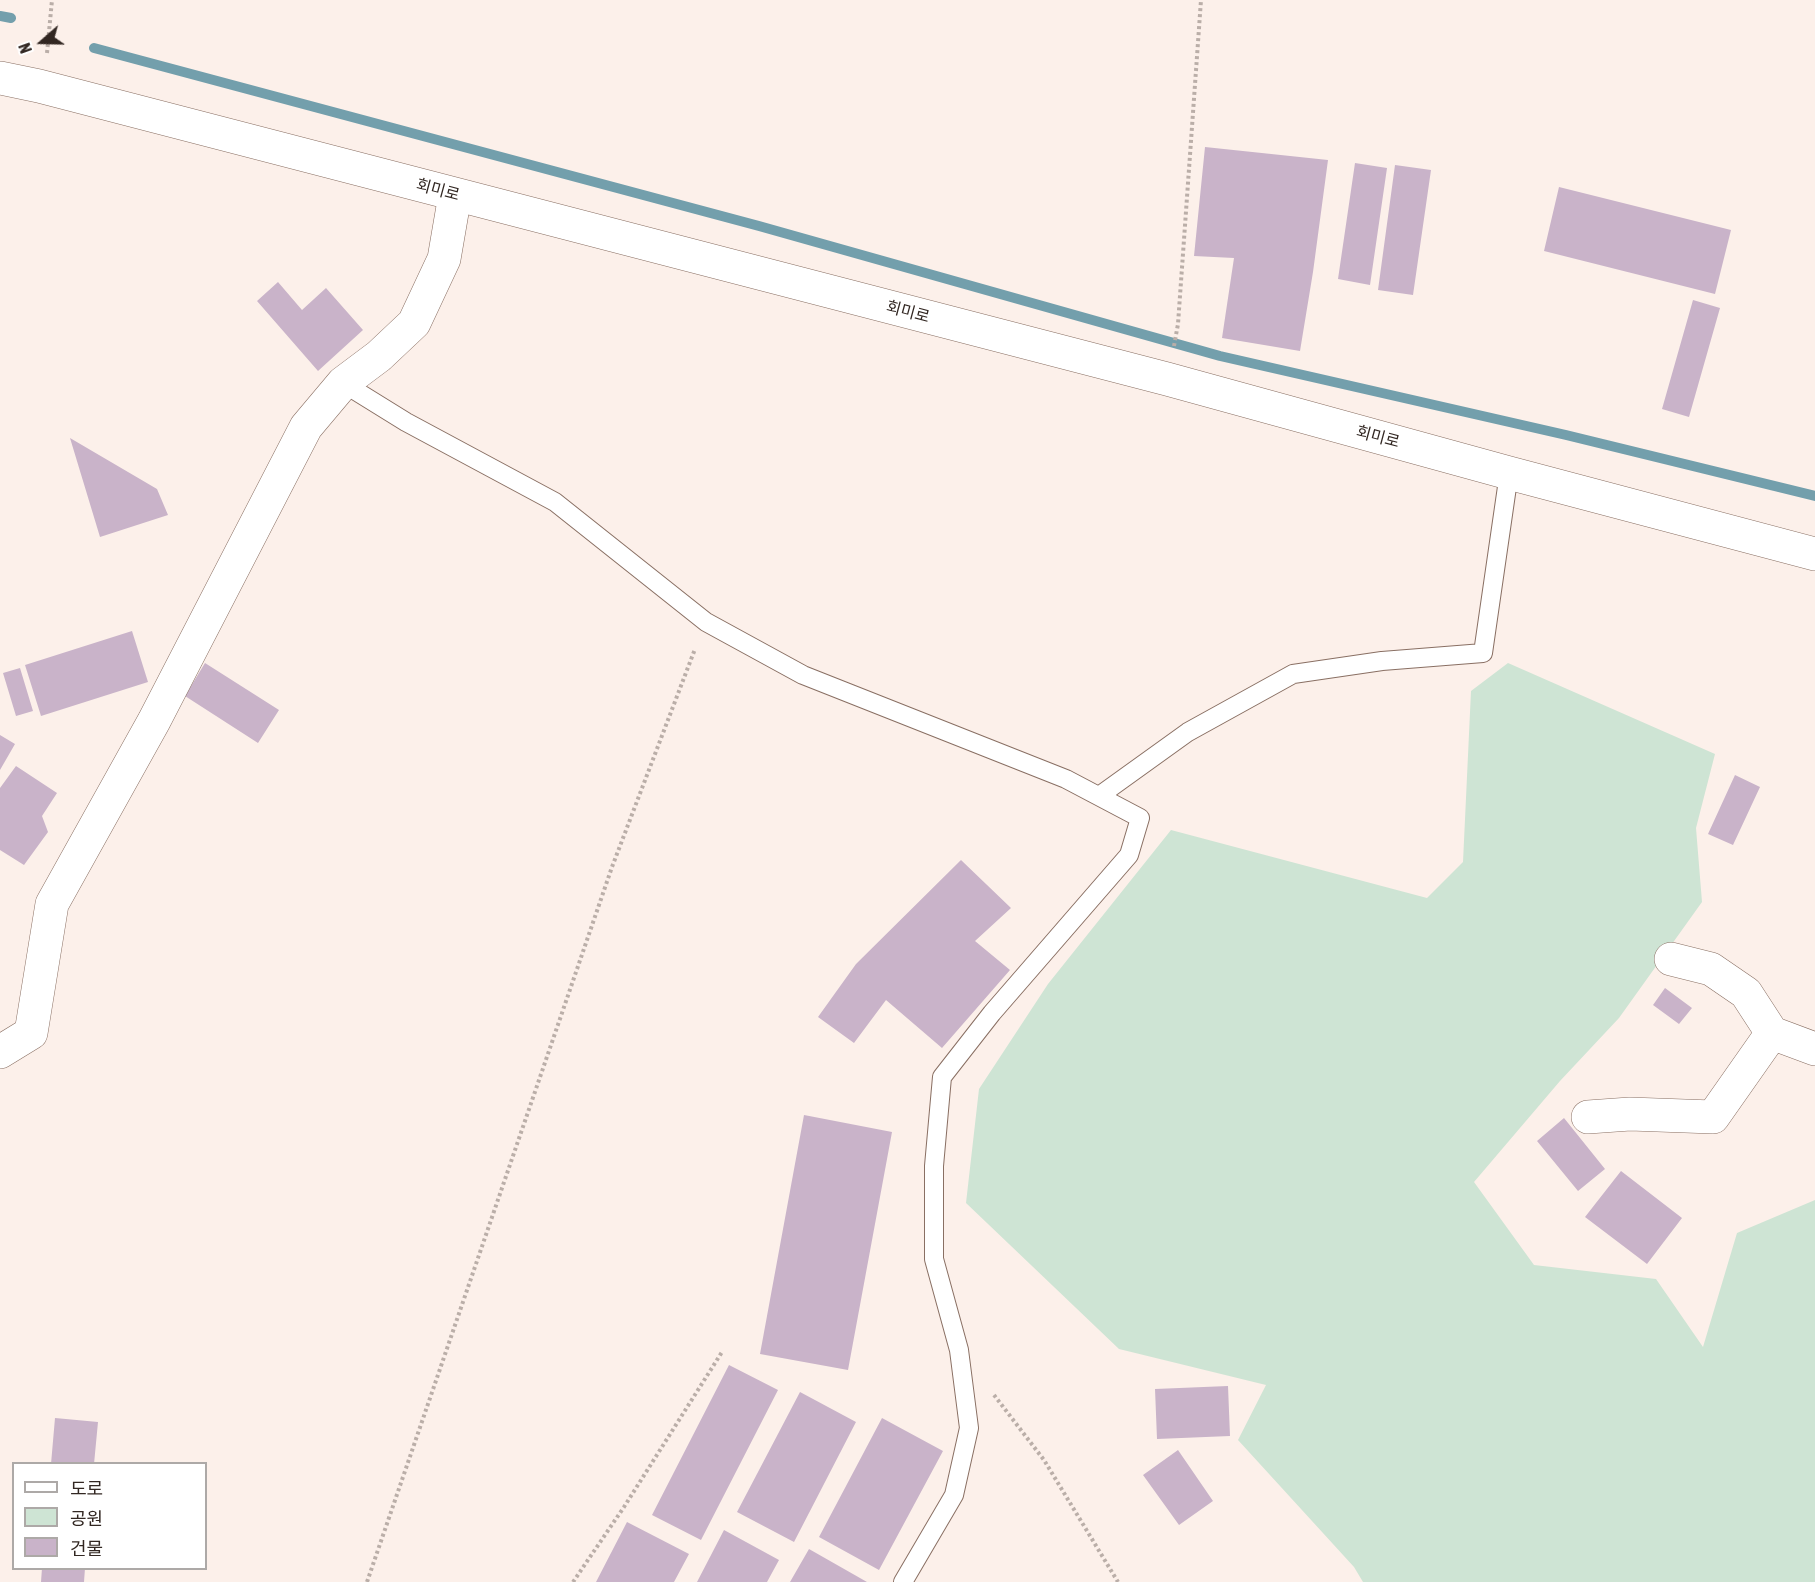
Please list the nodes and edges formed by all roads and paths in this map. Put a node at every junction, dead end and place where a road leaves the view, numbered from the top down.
1 (52, 0) edge
2 (1201, 0) edge
3 (0, 78) edge
4 (39, 86) junction
5 (454, 195) junction
6 (1173, 351) dead end
7 (343, 383) junction
8 (1509, 473) junction
9 (1815, 554) edge
10 (706, 622) junction
11 (1099, 796) junction
12 (1671, 959) dead end
13 (1772, 1033) junction
14 (1815, 1049) edge
15 (0, 1052) edge
16 (1588, 1117) dead end
17 (959, 1350) junction
18 (722, 1352) dead end
19 (368, 1582) edge
20 (573, 1582) edge
21 (903, 1582) edge
22 (1118, 1582) edge

1 - 4 path
2 - 6 path
3 - 4 street, 회미로
4 - 5 street, 회미로
5 - 7 street
5 - 8 street, 회미로
7 - 10 lane
7 - 15 street
8 - 9 street, 회미로
8 - 11 lane
10 - 11 lane
10 - 19 path
11 - 17 lane
12 - 13 street
13 - 14 street
13 - 16 street
17 - 21 lane
17 - 22 path
18 - 20 path

